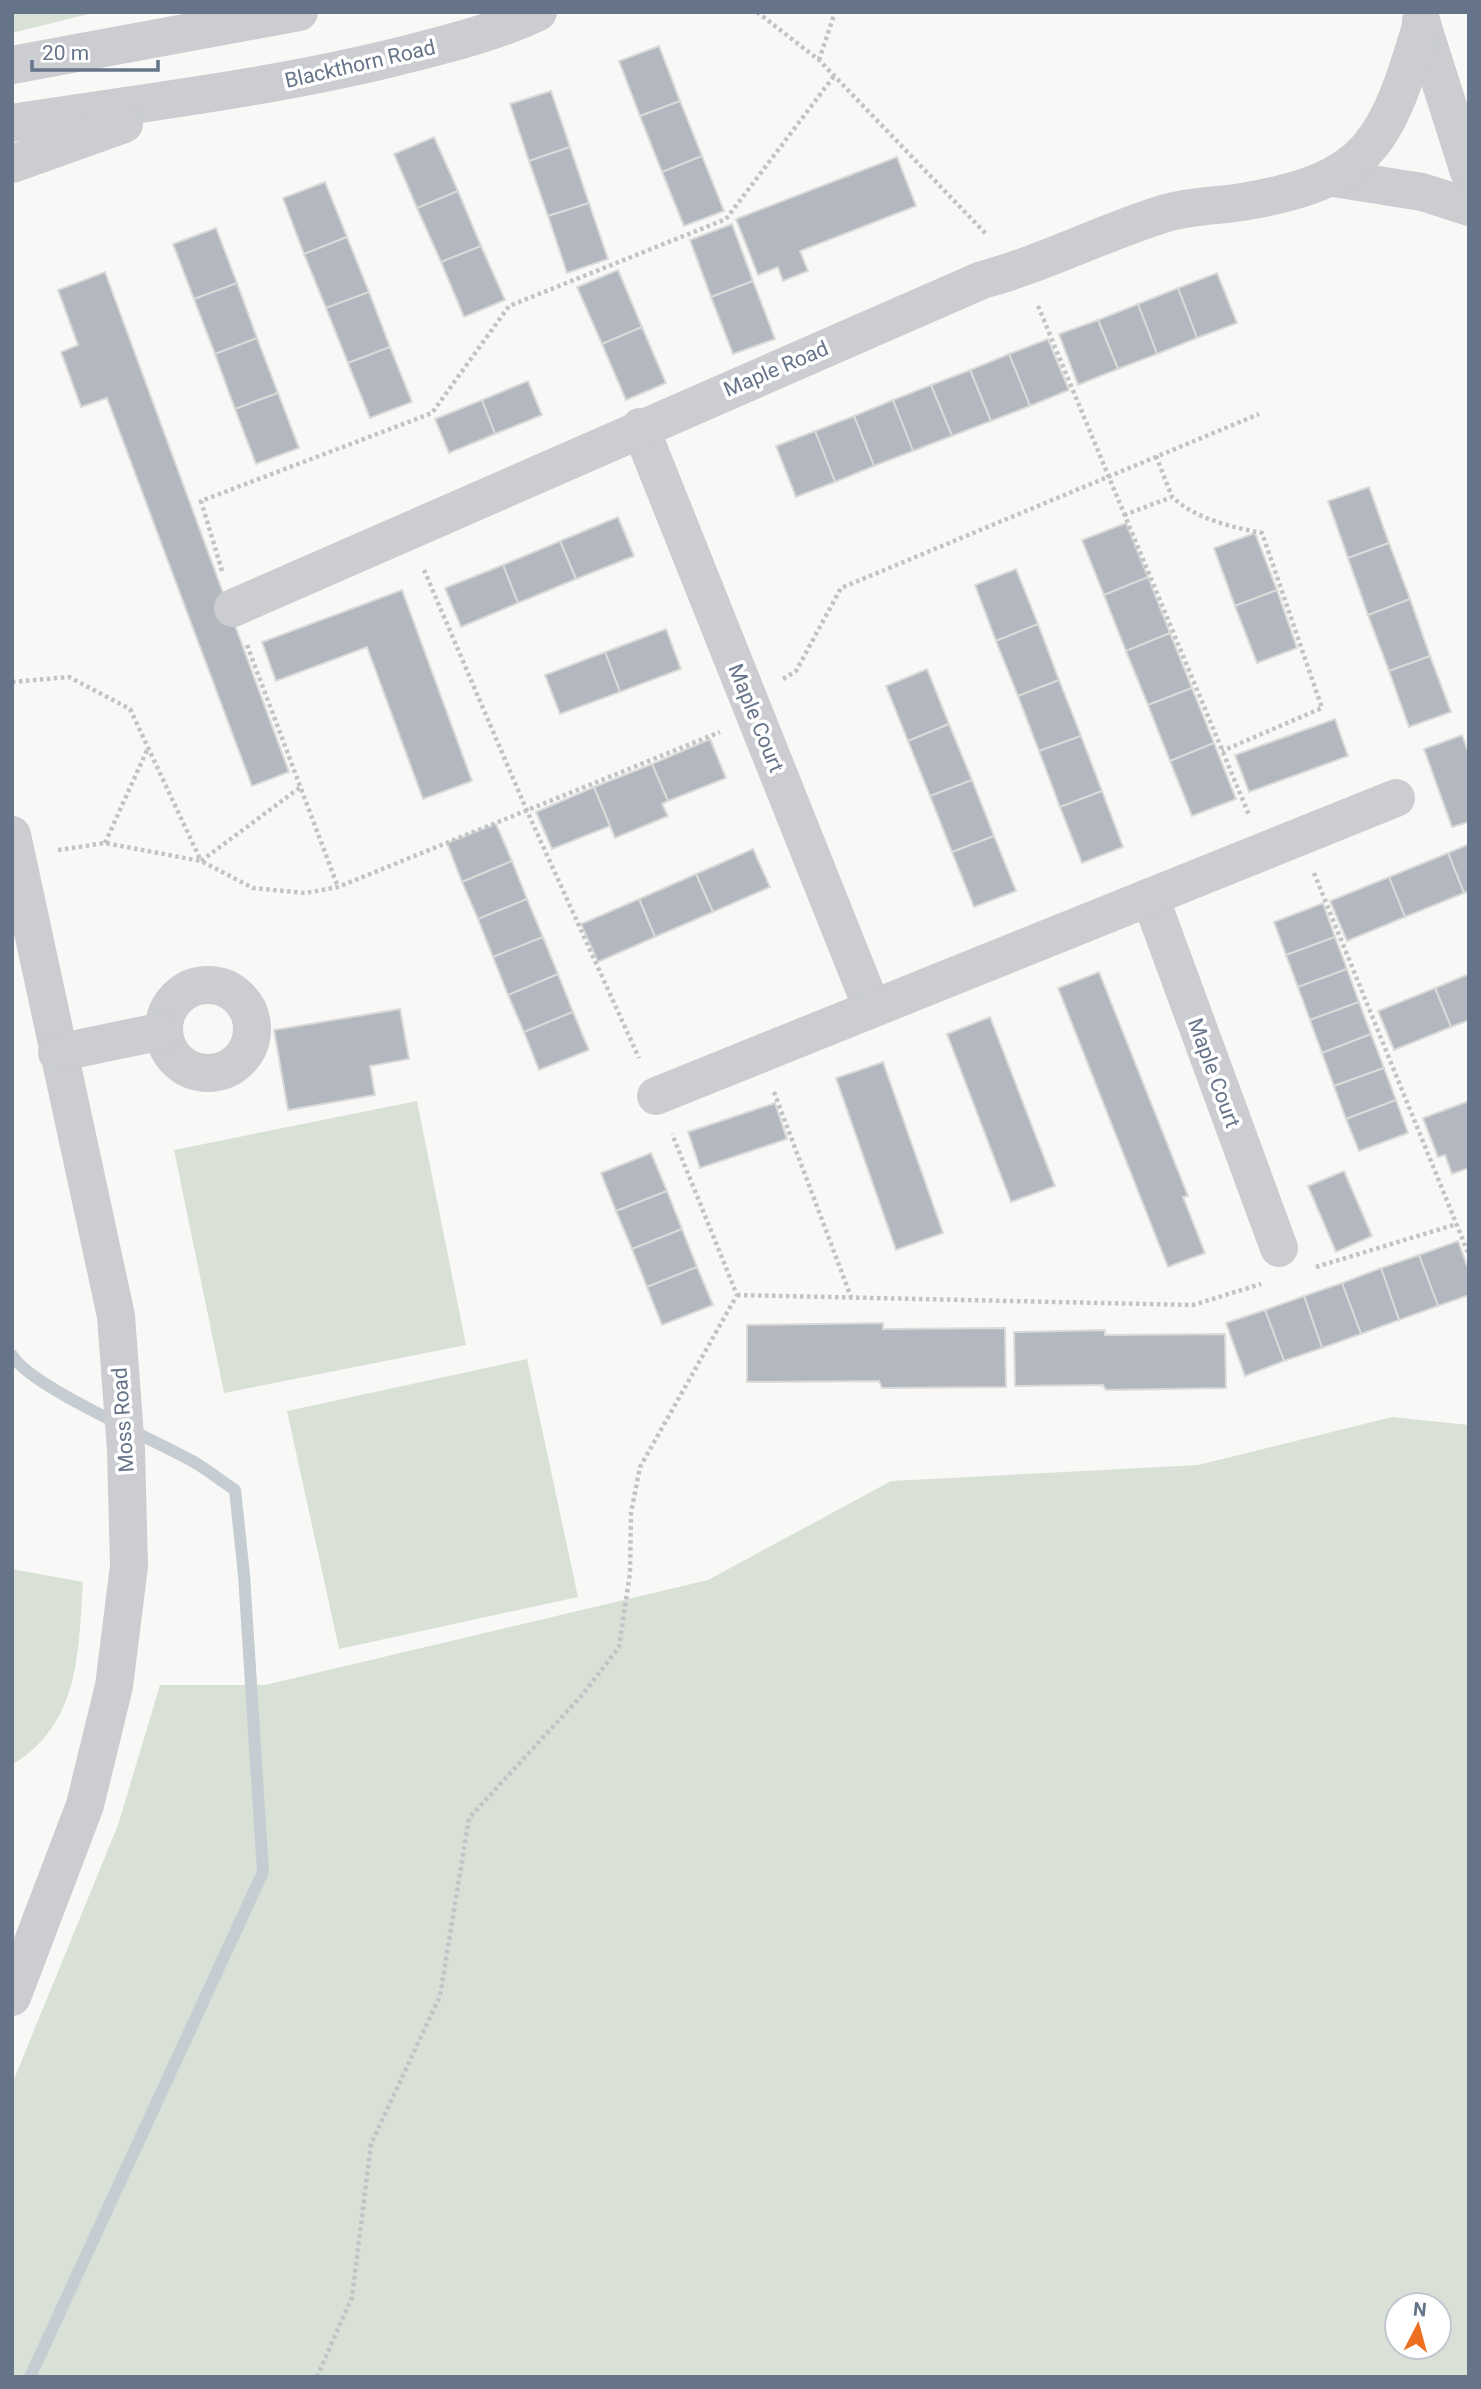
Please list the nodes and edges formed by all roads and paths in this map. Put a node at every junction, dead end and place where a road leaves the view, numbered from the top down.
1 (299, 12) edge
2 (538, 12) edge
3 (757, 12) edge
4 (835, 12) edge
5 (1420, 18) edge
6 (84, 53) junction
7 (819, 60) junction
8 (12, 65) edge
9 (834, 76) junction
10 (275, 83) junction
11 (12, 110) edge
12 (12, 122) edge
13 (12, 164) edge
14 (1469, 172) edge
15 (1334, 178) junction
16 (1469, 207) edge
17 (1023, 269) junction
18 (1259, 414) dead end
19 (640, 427) junction
20 (1156, 456) junction
21 (1108, 476) junction
22 (1172, 497) junction
23 (1125, 515) junction
24 (407, 531) junction
25 (233, 608) junction
26 (12, 682) edge
27 (749, 699) junction
28 (714, 734) dead end
29 (149, 747) junction
30 (1222, 751) junction
31 (302, 786) junction
32 (1396, 798) dead end
33 (527, 811) junction
34 (12, 835) edge
35 (1299, 837) junction
36 (105, 843) junction
37 (57, 850) dead end
38 (1263, 850) junction
39 (201, 861) junction
40 (338, 887) junction
41 (1150, 897) junction
42 (872, 1008) junction
43 (163, 1031) dead end
44 (57, 1053) junction
45 (760, 1054) junction
46 (656, 1096) junction
47 (1457, 1224) junction
48 (1469, 1255) edge
49 (1276, 1264) joint
50 (1312, 1269) dead end
51 (737, 1294) junction
52 (851, 1297) junction
53 (12, 1997) edge
54 (317, 2377) edge

1 - 6 street
2 - 10 street, Blackthorn Road
3 - 7 path
4 - 7 path
5 - 14 street
5 - 15 street, Maple Road
6 - 8 street
6 - 11 street
7 - 9 path
9 - 17 path
9 - 25 path
10 - 12 street, Blackthorn Road
10 - 13 street
15 - 16 street, Maple Road
15 - 17 street, Maple Road
17 - 19 street, Maple Road
17 - 21 path
18 - 20 path
19 - 24 street, Maple Road
19 - 27 street, Maple Court
20 - 21 path
20 - 22 path
21 - 23 path
21 - 27 path
22 - 23 path
22 - 30 path
23 - 30 path
24 - 25 street, Maple Road
24 - 33 path
25 - 31 path
26 - 29 path
27 - 42 street, Maple Court
28 - 33 path
29 - 36 path
29 - 39 path
30 - 38 path
31 - 39 path
31 - 40 path
32 - 35 street
33 - 40 path
33 - 46 path
34 - 44 street, Moss Road
35 - 38 street
35 - 47 path
36 - 37 path
36 - 39 path
38 - 41 street
39 - 40 path
41 - 42 street
41 - 49 street, Maple Court
42 - 45 street
43 - 44 street
44 - 53 street, Moss Road
45 - 46 street
45 - 52 path
46 - 51 path
47 - 48 path
47 - 50 path
49 - 52 path
51 - 52 path
51 - 54 path

